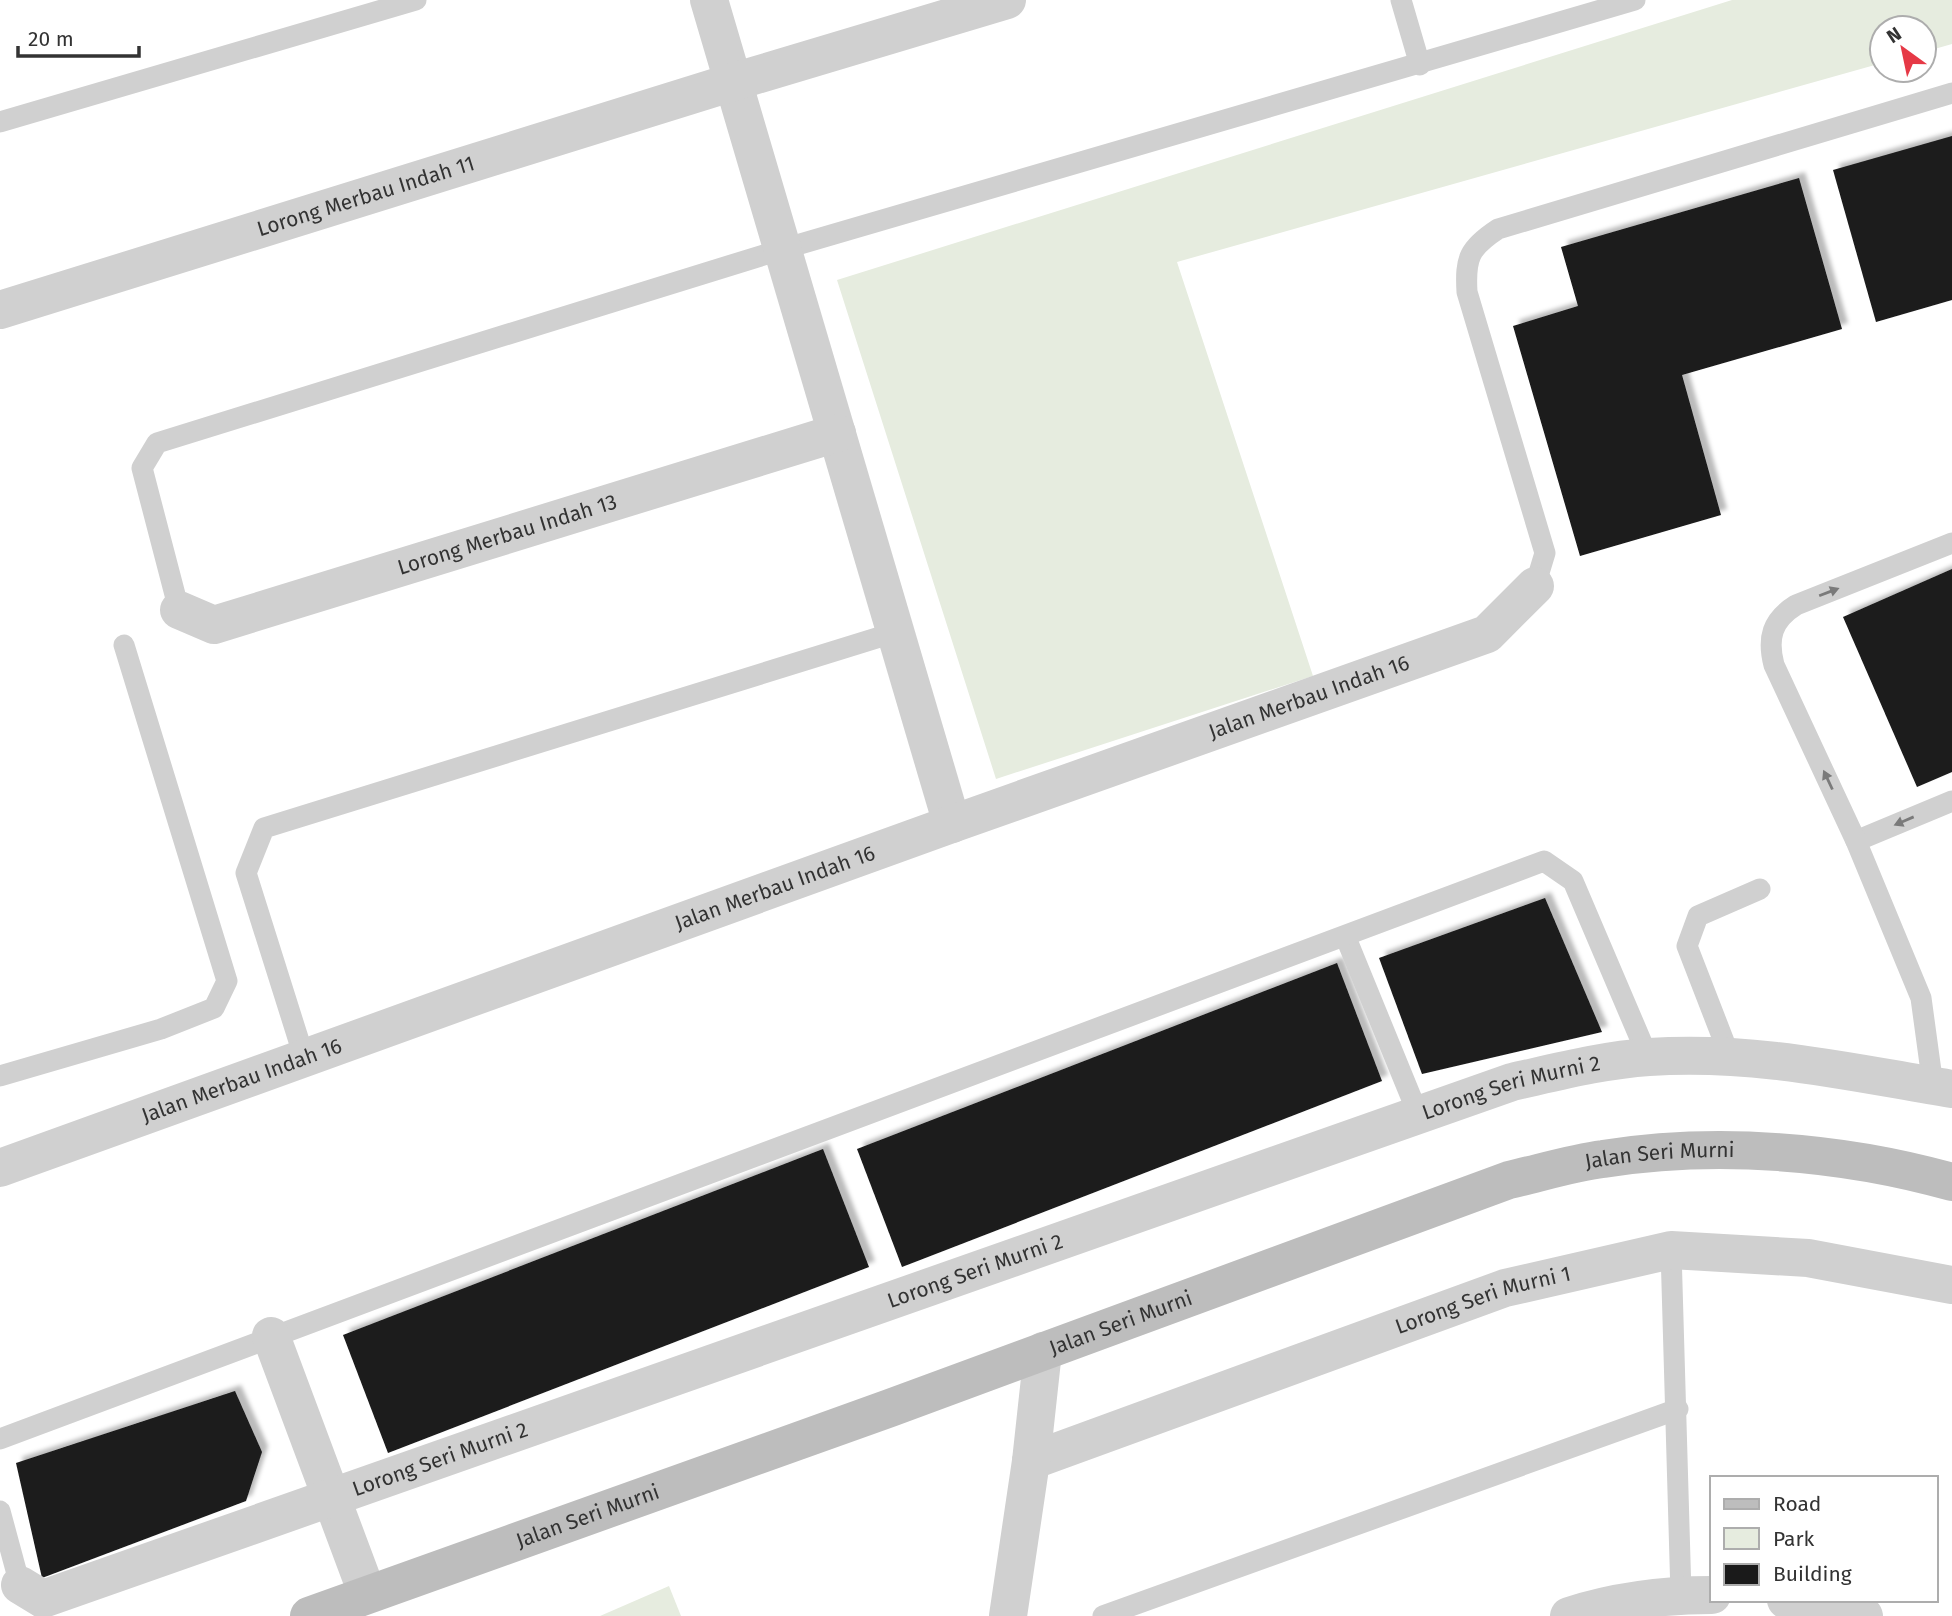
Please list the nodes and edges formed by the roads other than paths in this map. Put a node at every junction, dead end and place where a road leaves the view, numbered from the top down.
1 (416, 0) edge
2 (709, 0) edge
3 (1007, 0) edge
4 (1401, 0) edge
5 (1635, 0) edge
6 (1420, 65) junction
7 (733, 82) junction
8 (1952, 93) edge
9 (0, 122) edge
10 (783, 249) junction
11 (0, 310) edge
12 (837, 433) junction
13 (1952, 543) edge
14 (1535, 586) joint
15 (178, 610) joint
16 (896, 632) junction
17 (124, 645) dead end
18 (1952, 801) edge
19 (952, 824) junction
20 (1856, 841) junction
21 (1760, 889) dead end
22 (1346, 938) junction
23 (1648, 1057) junction
24 (1730, 1057) junction
25 (304, 1058) junction
26 (0, 1076) edge
27 (1942, 1087) edge
28 (1418, 1114) junction
29 (0, 1168) edge
30 (1952, 1182) edge
31 (1671, 1250) junction
32 (1952, 1284) edge
33 (271, 1336) junction
34 (1042, 1351) junction
35 (1678, 1409) junction
36 (0, 1438) edge
37 (1031, 1461) junction
38 (331, 1497) junction
39 (0, 1511) edge
40 (20, 1585) joint
41 (367, 1593) junction
42 (1697, 1595) edge
43 (1807, 1602) edge
44 (309, 1616) edge
45 (1009, 1616) edge
46 (1103, 1616) edge
47 (1569, 1616) edge
48 (1864, 1616) edge

1 - 9 lane
2 - 7 street
3 - 7 street, Lorong Merbau Indah 11
4 - 6 lane
5 - 6 lane
6 - 10 lane
7 - 10 street
7 - 11 street, Lorong Merbau Indah 11
8 - 14 lane
10 - 12 street
10 - 15 lane
12 - 15 street, Lorong Merbau Indah 13
12 - 16 street
20 -> 13 lane
14 - 19 street, Jalan Merbau Indah 16
16 - 19 street
16 - 25 lane
17 - 26 lane
18 -> 20 lane
19 - 25 street, Jalan Merbau Indah 16
20 - 27 lane
21 - 24 lane
22 - 23 lane
22 - 28 lane
22 - 33 lane
23 - 24 street, Lorong Seri Murni 2
23 - 28 street, Lorong Seri Murni 2
24 - 27 street, Lorong Seri Murni 2
25 - 29 street, Jalan Merbau Indah 16
28 - 38 street, Lorong Seri Murni 2
30 - 34 street, Jalan Seri Murni
31 - 32 street, Lorong Seri Murni 1
31 - 35 lane
31 - 37 street, Lorong Seri Murni 1
33 - 36 lane
33 - 38 street
34 - 37 street
34 - 41 street, Jalan Seri Murni
35 - 42 lane
35 - 46 lane
37 - 45 street
38 - 40 street, Lorong Seri Murni 2
38 - 41 street
39 - 40 lane
41 - 44 street, Jalan Seri Murni
42 - 47 street
43 - 48 street

